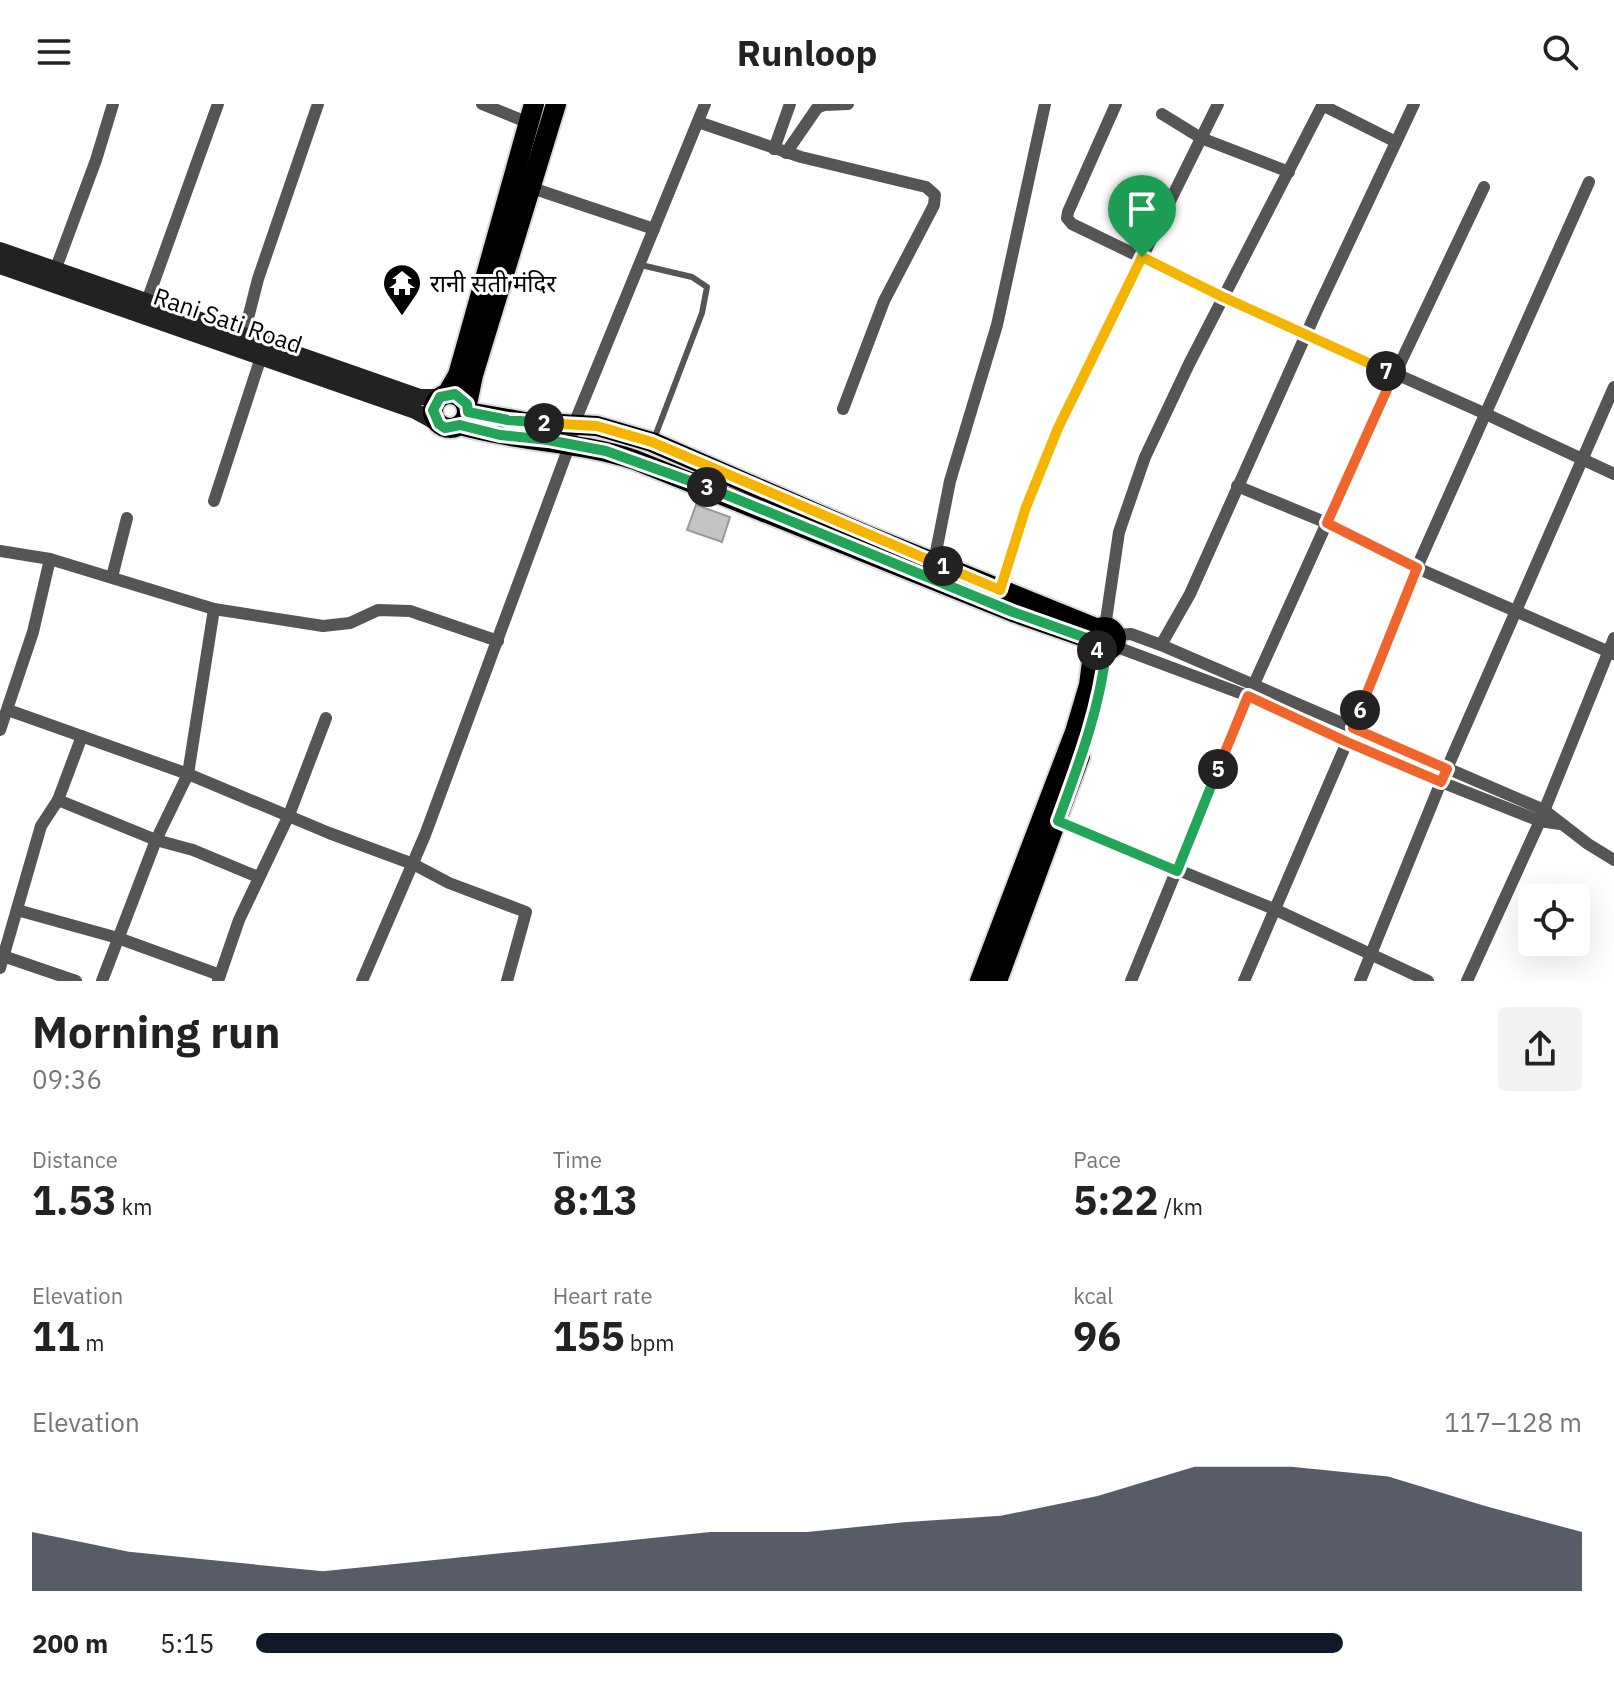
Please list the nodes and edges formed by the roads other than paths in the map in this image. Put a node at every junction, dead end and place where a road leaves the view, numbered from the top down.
1 (113, 104) edge
2 (218, 104) edge
3 (318, 104) edge
4 (482, 104) edge
5 (556, 104) edge
6 (705, 104) edge
7 (790, 104) edge
8 (848, 104) edge
9 (1045, 104) edge
10 (1116, 104) edge
11 (1218, 104) edge
12 (1414, 104) edge
13 (1323, 105) edge
14 (532, 113) edge
15 (1162, 114) dead end
16 (698, 122) junction
17 (1201, 138) junction
18 (1396, 142) junction
19 (780, 151) junction
20 (1289, 172) junction
21 (1589, 182) dead end
22 (1484, 187) dead end
23 (532, 188) junction
24 (654, 229) junction
25 (0, 250) edge
26 (1142, 257) junction
27 (639, 265) junction
28 (0, 266) edge
29 (53, 276) junction
30 (1223, 297) junction
31 (147, 301) junction
32 (244, 334) junction
33 (1306, 334) junction
34 (261, 357) junction
35 (1394, 374) junction
36 (1614, 387) edge
37 (444, 395) junction
38 (843, 409) dead end
39 (465, 414) junction
40 (1486, 414) junction
41 (439, 424) junction
42 (572, 434) junction
43 (652, 442) junction
44 (1582, 460) junction
45 (1614, 474) edge
46 (1237, 486) junction
47 (214, 501) dead end
48 (127, 518) dead end
49 (1327, 523) junction
50 (0, 551) edge
51 (50, 559) junction
52 (934, 562) junction
53 (1417, 568) junction
54 (112, 577) junction
55 (1000, 590) junction
56 (214, 609) junction
57 (1516, 611) junction
58 (1614, 638) edge
59 (1104, 639) junction
60 (498, 641) junction
61 (1161, 645) junction
62 (1611, 652) edge
63 (1251, 690) junction
64 (8, 710) junction
65 (326, 718) dead end
66 (1353, 728) junction
67 (0, 730) edge
68 (82, 736) junction
69 (1347, 742) junction
70 (1447, 769) junction
71 (188, 774) junction
72 (1441, 782) junction
73 (58, 800) junction
74 (289, 815) junction
75 (1542, 816) junction
76 (1058, 821) junction
77 (156, 840) junction
78 (1614, 860) edge
79 (413, 864) junction
80 (1177, 871) junction
81 (258, 877) junction
82 (1274, 909) junction
83 (17, 910) junction
84 (118, 938) junction
85 (1371, 956) junction
86 (2, 962) edge
87 (219, 978) edge
88 (995, 980) edge
89 (76, 981) edge
90 (102, 981) edge
91 (362, 981) edge
92 (507, 981) edge
93 (1131, 981) edge
94 (1244, 981) edge
95 (1360, 981) edge
96 (1428, 981) edge
97 (1467, 981) edge

1 - 29 street
2 - 31 street
3 - 32 street
4 - 14 street
5 - 23 main road
6 - 16 street
7 - 19 street
8 - 19 street
9 - 52 street
10 - 26 street
11 - 17 street
12 - 18 street
13 - 18 street
13 - 20 street
14 - 37 main road
15 - 17 street
16 - 19 street
16 - 24 street
17 - 20 street
17 - 26 street
18 - 33 street
19 - 38 street
20 - 30 street
21 - 40 street
22 - 35 street
23 - 24 street
23 - 39 main road
24 - 27 street
25 - 29 street
26 - 30 street
26 - 55 street
27 - 42 street
27 - 43 lane
28 - 29 street, Rani Sati Road
29 - 31 street
29 - 34 street, Rani Sati Road
30 - 33 street
30 - 59 street
31 - 32 street
32 - 37 street
33 - 35 street
33 - 46 street
34 - 41 street, Rani Sati Road
34 - 47 street
35 - 40 street
35 - 49 street
36 - 44 street
37 - 39 main road
37 - 41 main road
39 - 41 main road
39 - 42 main road
40 - 44 street
40 - 53 street
42 - 43 main road
42 - 59 main road
42 - 60 street
43 - 52 main road
44 - 45 street
44 - 57 street
46 - 49 street
46 - 61 street
48 - 54 street
49 - 53 street
49 - 63 street
50 - 51 street
51 - 54 street
51 - 64 street
52 - 55 main road
53 - 57 street
53 - 66 street
54 - 56 street
55 - 59 main road
56 - 60 street
56 - 71 street
57 - 62 street
57 - 70 street
58 - 62 street
59 - 61 street
59 - 63 street
59 - 76 main road
59 - 88 main road
60 - 79 street
61 - 63 street
62 - 75 street
63 - 66 street
63 - 69 street
63 - 80 street
64 - 67 street
64 - 68 street
65 - 74 street
66 - 70 street
68 - 71 street
68 - 73 street
69 - 72 street
69 - 82 street
70 - 72 street
70 - 75 street
71 - 74 street
71 - 77 street
72 - 75 street
72 - 85 street
73 - 77 street
73 - 83 street
74 - 79 street
74 - 81 street
75 - 78 street
75 - 97 street
76 - 80 street
76 - 88 main road
77 - 81 street
77 - 84 street
79 - 91 street
79 - 92 street
80 - 82 street
80 - 93 street
81 - 87 street
82 - 85 street
82 - 94 street
83 - 84 street
83 - 86 street
84 - 87 street
84 - 90 street
85 - 95 street
85 - 96 street
86 - 89 street

